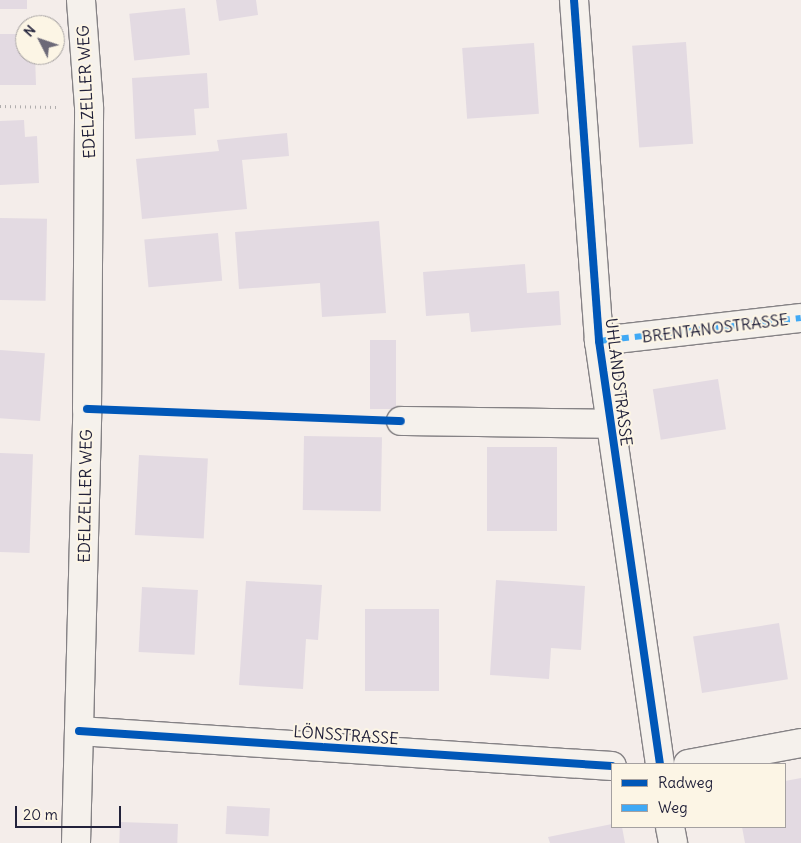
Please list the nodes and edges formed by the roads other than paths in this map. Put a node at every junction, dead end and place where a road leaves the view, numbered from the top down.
1 (81, 0) edge
2 (574, 0) edge
3 (801, 318) edge
4 (599, 341) junction
5 (401, 421) dead end
6 (610, 424) junction
7 (79, 731) junction
8 (801, 743) edge
9 (660, 763) edge
10 (693, 763) edge
11 (611, 766) edge
12 (670, 828) edge
13 (76, 843) edge
14 (673, 843) edge

1 - 7 street, EDELZELLER WEG
2 - 4 street, UHLANDSTRASSE
3 - 4 street, BRENTANOSTRASSE
4 - 6 street, UHLANDSTRASSE
5 - 6 street, UHLANDSTRASSE
6 - 9 street, UHLANDSTRASSE
7 - 11 street, LÖNSSTRASSE
7 - 13 street, EDELZELLER WEG
8 - 10 street
12 - 14 street

